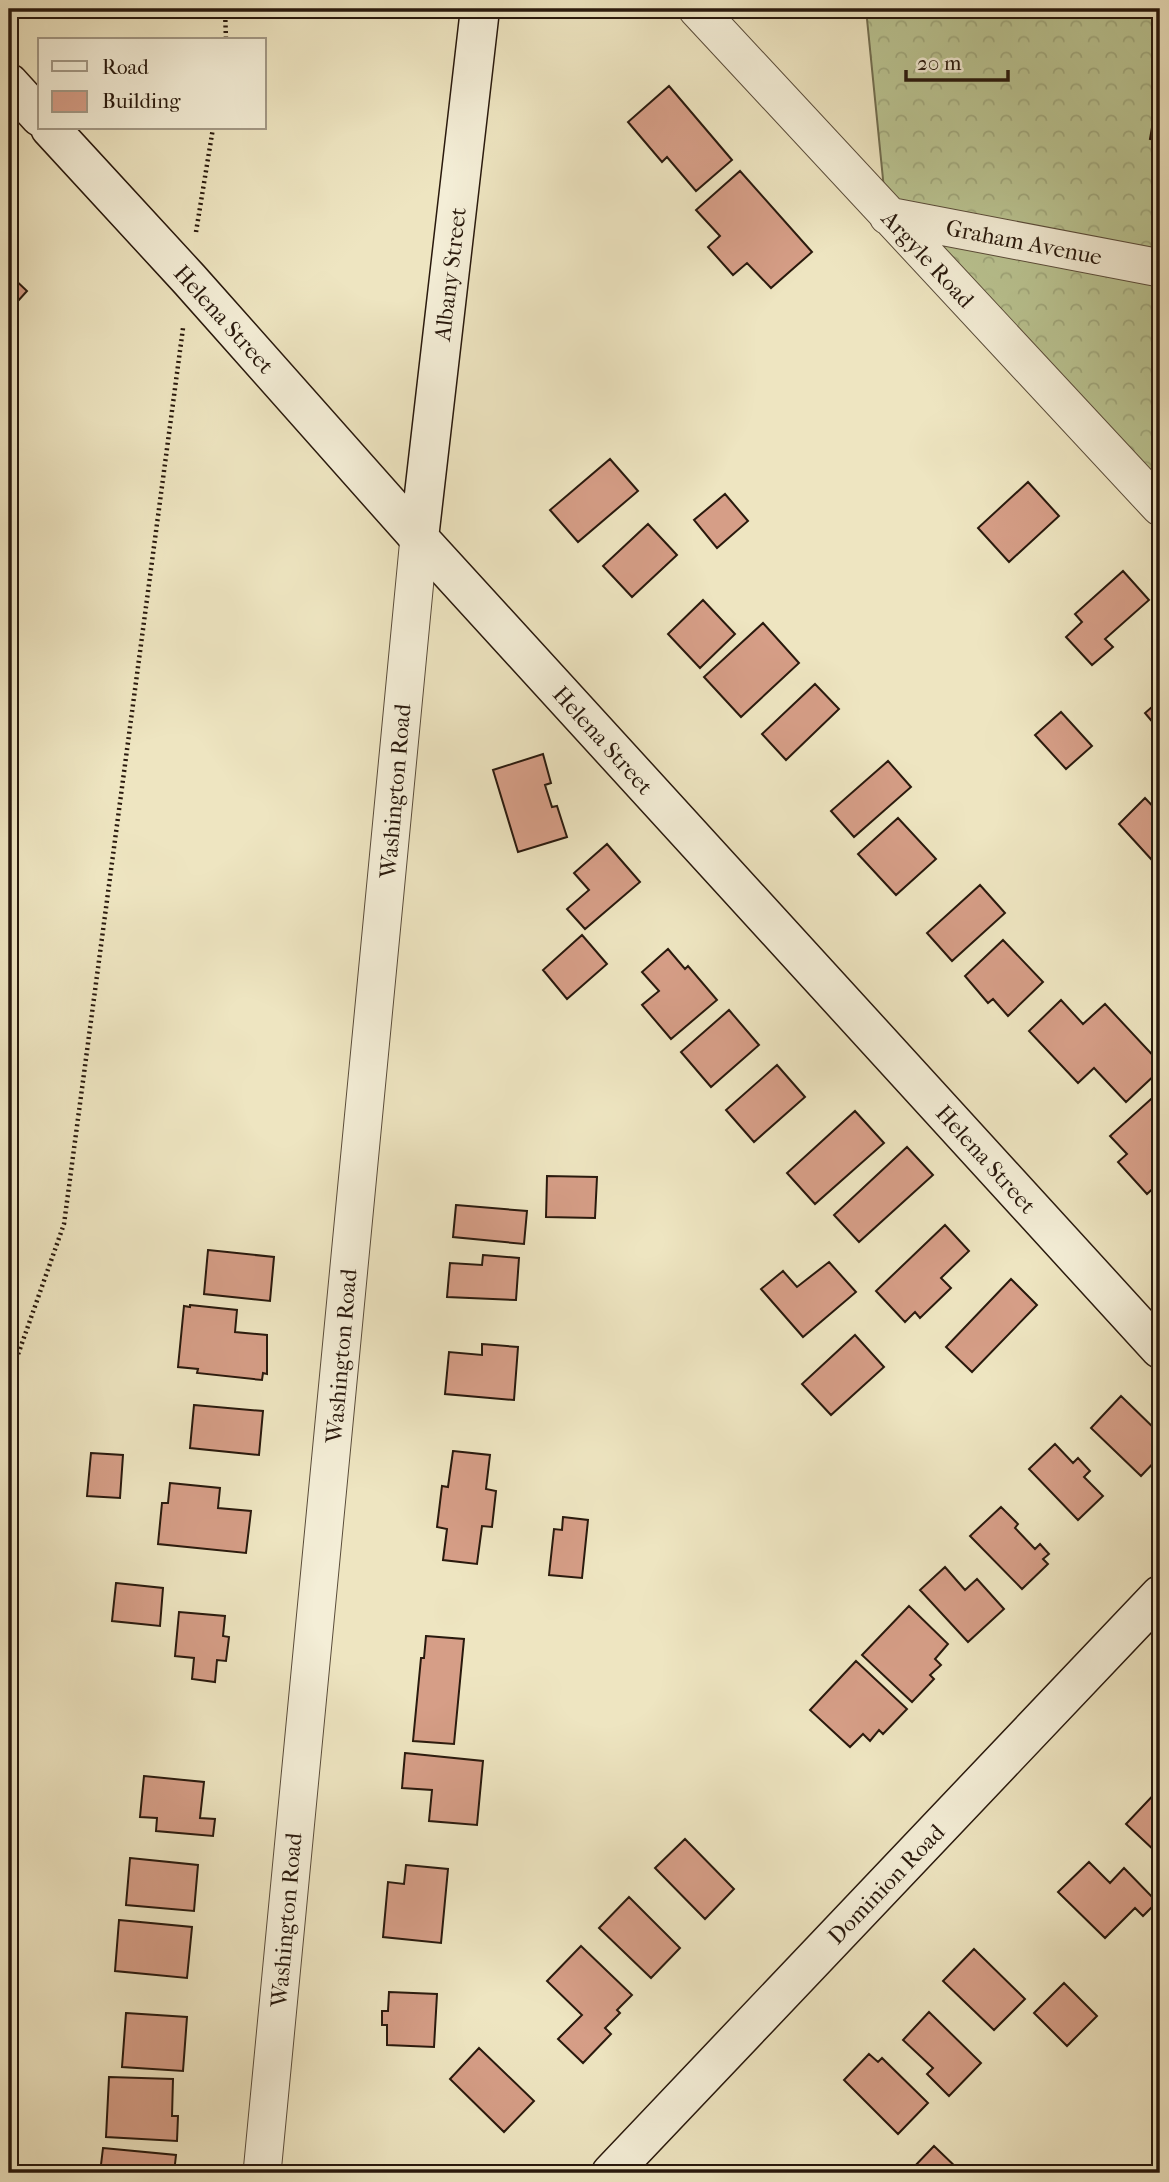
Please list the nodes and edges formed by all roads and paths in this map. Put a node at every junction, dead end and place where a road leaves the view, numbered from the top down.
1 (225, 9) edge
2 (480, 9) edge
3 (697, 9) edge
4 (226, 38) edge
5 (9, 83) edge
6 (38, 115) edge
7 (52, 130) edge
8 (213, 130) edge
9 (888, 216) junction
10 (1160, 268) edge
11 (189, 279) junction
12 (1160, 507) edge
13 (419, 538) junction
14 (1160, 1349) edge
15 (9, 1380) edge
16 (1160, 1595) edge
17 (262, 2173) edge
18 (611, 2173) edge

1 - 4 path
2 - 13 main road, Albany Street
3 - 9 street, Argyle Road
5 - 6 main road
7 - 11 main road, Helena Street
8 - 11 path
9 - 10 street, Graham Avenue
9 - 12 street, Argyle Road
11 - 13 main road, Helena Street
11 - 15 path
13 - 14 main road, Helena Street
13 - 17 street, Washington Road
16 - 18 main road, Dominion Road

